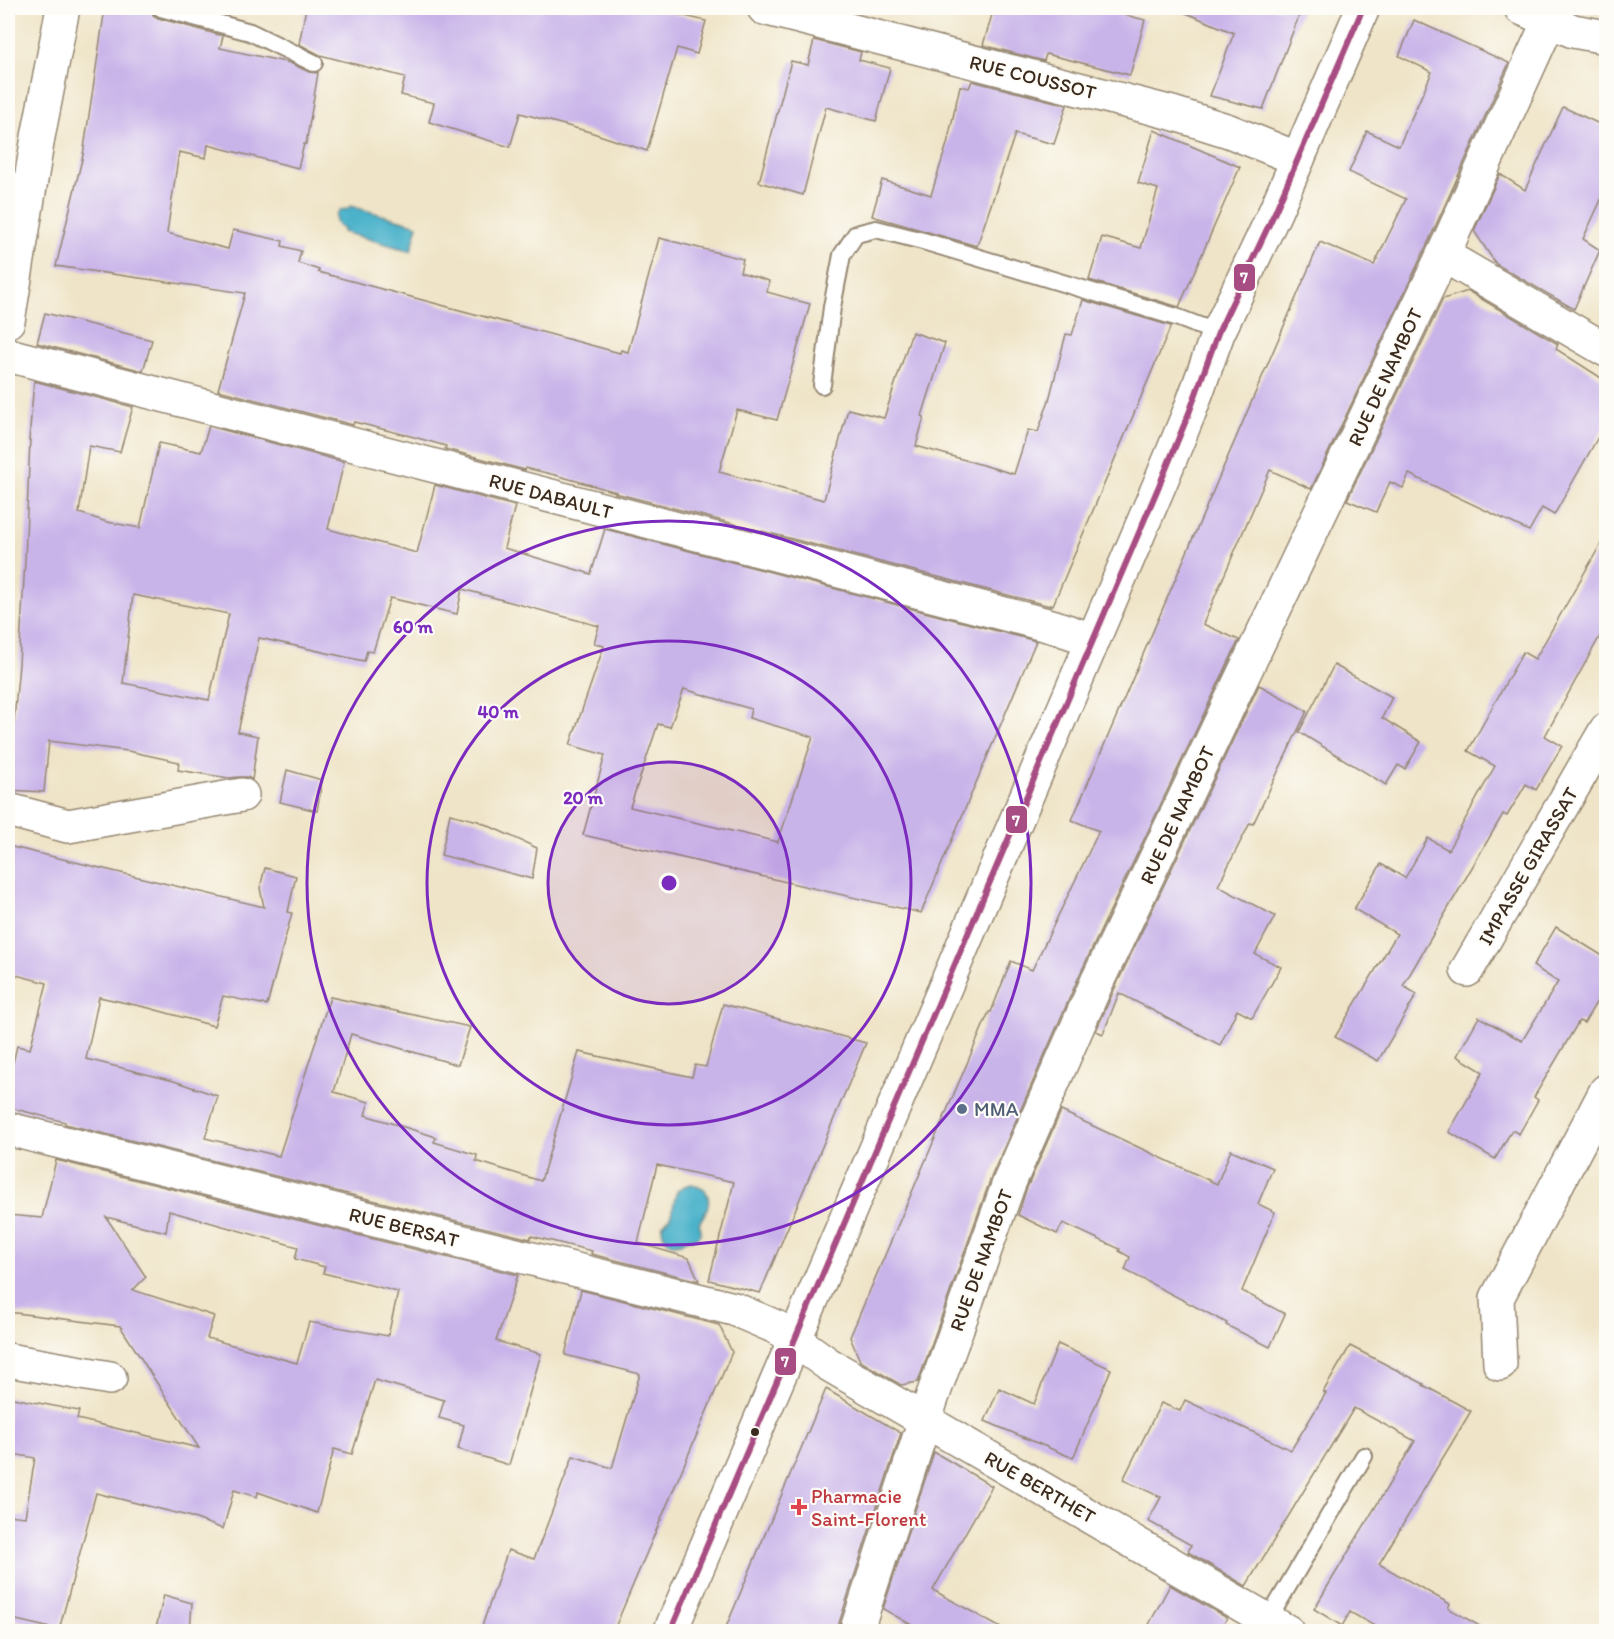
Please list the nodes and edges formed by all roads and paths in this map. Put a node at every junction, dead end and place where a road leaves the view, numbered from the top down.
1 (63, 8) edge
2 (161, 8) edge
3 (764, 8) edge
4 (1363, 8) edge
5 (1535, 14) edge
6 (1606, 37) edge
7 (314, 63) dead end
8 (1298, 159) junction
9 (1443, 255) junction
10 (8, 321) edge
11 (1218, 333) junction
12 (1606, 350) edge
13 (8, 355) edge
14 (822, 386) dead end
15 (1093, 640) junction
16 (1606, 730) edge
17 (242, 795) dead end
18 (8, 810) edge
19 (1467, 970) dead end
20 (1606, 1091) edge
21 (8, 1129) edge
22 (794, 1340) junction
23 (8, 1360) edge
24 (1500, 1364) dead end
25 (110, 1378) dead end
26 (925, 1420) junction
27 (1364, 1456) dead end
28 (1278, 1626) edge
29 (670, 1632) edge
30 (856, 1632) edge

1 - 10 street
2 - 7 lane
3 - 8 street, RUE COUSSOT
4 - 8 street
5 - 6 street
5 - 9 street, RUE DE NAMBOT
8 - 11 street
9 - 12 street
9 - 26 street, RUE DE NAMBOT
11 - 14 lane
11 - 15 street
13 - 15 street, RUE DABAULT
15 - 22 street
16 - 19 street, IMPASSE GIRASSAT
17 - 18 street
20 - 24 street
21 - 22 street, RUE BERSAT
22 - 26 street, RUE BERTHET
22 - 29 street
23 - 25 street
26 - 28 street, RUE BERTHET
26 - 30 street, RUE DE NAMBOT
27 - 28 lane

